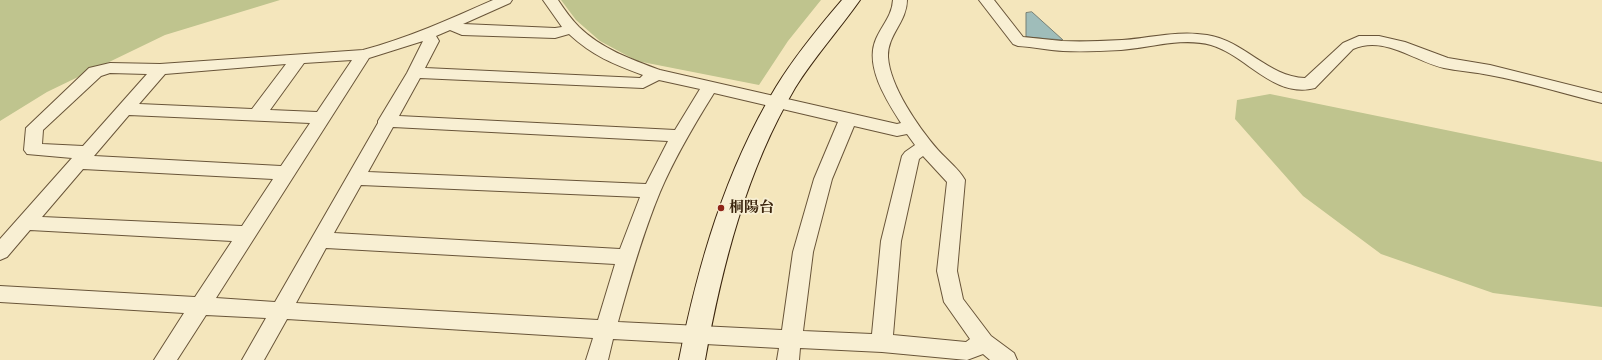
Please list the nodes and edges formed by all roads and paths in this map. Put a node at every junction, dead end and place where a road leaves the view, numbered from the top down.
1 (505, 0) edge
2 (550, 0) edge
3 (851, 0) edge
4 (900, 0) edge
5 (986, 0) edge
6 (451, 24) junction
7 (572, 29) junction
8 (428, 34) junction
9 (363, 55) junction
10 (299, 58) junction
11 (160, 69) junction
12 (415, 73) junction
13 (656, 74) junction
14 (710, 86) junction
15 (1602, 98) edge
16 (778, 101) junction
17 (125, 109) junction
18 (257, 115) junction
19 (321, 118) junction
20 (848, 119) junction
21 (386, 122) junction
22 (912, 127) junction
23 (679, 136) junction
24 (925, 146) junction
25 (82, 157) junction
26 (286, 173) junction
27 (356, 178) junction
28 (651, 191) junction
29 (26, 223) junction
30 (246, 234) junction
31 (321, 240) junction
32 (0, 252) edge
33 (626, 257) junction
34 (0, 294) edge
35 (201, 305) junction
36 (281, 311) junction
37 (605, 330) junction
38 (696, 335) junction
39 (789, 338) junction
40 (984, 342) junction
41 (882, 343) junction
42 (166, 360) edge
43 (252, 360) edge
44 (597, 360) edge
45 (692, 360) edge
46 (788, 360) edge
47 (1006, 360) edge

1 - 6 street
2 - 7 street
3 - 16 street
4 - 22 street
5 - 15 street
6 - 7 street
6 - 8 street
7 - 13 street
8 - 9 street
8 - 12 street
9 - 10 street
9 - 19 street
10 - 11 street
10 - 18 street
11 - 17 street
11 - 25 street
12 - 13 street
12 - 21 street
13 - 14 street
14 - 16 street
14 - 23 street
16 - 20 street
16 - 38 street
17 - 18 street
17 - 25 street
18 - 19 street
19 - 26 street
20 - 22 street
20 - 39 street
21 - 23 street
21 - 27 street
22 - 24 street
23 - 28 street
24 - 40 street
24 - 41 street
25 - 26 street
25 - 29 street
26 - 30 street
27 - 28 street
27 - 31 street
28 - 33 street
29 - 30 street
29 - 32 street
30 - 35 street
31 - 33 street
31 - 36 street
33 - 37 street
34 - 35 street
35 - 36 street
35 - 42 street
36 - 37 street
36 - 43 street
37 - 38 street
37 - 44 street
38 - 39 street
38 - 45 street
39 - 41 street
39 - 46 street
40 - 41 street
40 - 47 street

